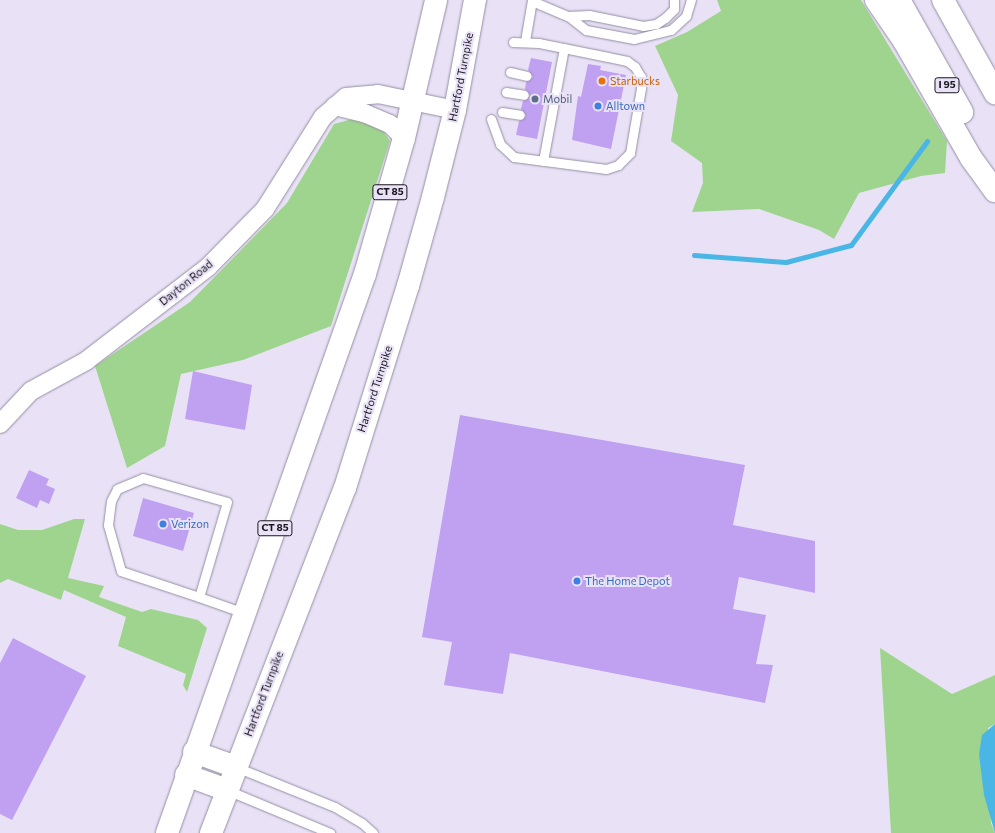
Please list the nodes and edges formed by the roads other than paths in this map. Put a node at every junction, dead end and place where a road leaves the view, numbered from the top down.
1 (436, 0) edge
2 (475, 0) edge
3 (674, 0) edge
4 (692, 0) edge
5 (876, 0) edge
6 (899, 0) edge
7 (945, 0) edge
8 (532, 1) edge
9 (568, 16) junction
10 (525, 41) junction
11 (513, 42) dead end
12 (564, 48) junction
13 (510, 72) dead end
14 (527, 76) dead end
15 (548, 80) dead end
16 (558, 82) junction
17 (506, 92) dead end
18 (995, 93) edge
19 (524, 95) dead end
20 (545, 98) dead end
21 (554, 100) junction
22 (413, 101) junction
23 (336, 106) junction
24 (455, 110) junction
25 (502, 112) dead end
26 (520, 115) dead end
27 (491, 119) dead end
28 (541, 119) dead end
29 (550, 120) junction
30 (404, 138) junction
31 (543, 161) junction
32 (995, 169) edge
33 (995, 191) edge
34 (0, 424) edge
35 (199, 597) junction
36 (244, 613) junction
37 (194, 752) junction
38 (236, 767) junction
39 (186, 775) junction
40 (227, 790) junction
41 (167, 833) edge
42 (211, 833) edge
43 (330, 833) edge
44 (373, 833) edge

1 - 22 highway, CT 85
2 - 24 highway, Hartford Turnpike
3 - 9 lane
4 - 9 lane
5 - 33 highway
6 - 32 highway, I 95
7 - 18 highway
8 - 9 lane
8 - 10 lane
10 - 11 lane
10 - 12 lane
12 - 16 lane
12 - 31 lane
13 - 14 lane
15 - 16 lane
16 - 21 lane
17 - 19 lane
20 - 21 lane
21 - 29 lane
22 - 23 street, Dayton Road
22 - 24 street, Dayton Road
22 - 30 highway, CT 85
23 - 30 street
23 - 34 street, Dayton Road
24 - 38 highway, Hartford Turnpike
25 - 26 lane
27 - 31 lane
28 - 29 lane
29 - 31 lane
30 - 36 highway, CT 85
35 - 35 lane
35 - 36 lane
36 - 37 highway, CT 85
37 - 38 highway
37 - 39 highway, CT 85
38 - 40 highway, Hartford Turnpike
38 - 44 lane
39 - 40 highway
39 - 41 highway, CT 85
40 - 42 highway, Hartford Turnpike
40 - 43 lane

